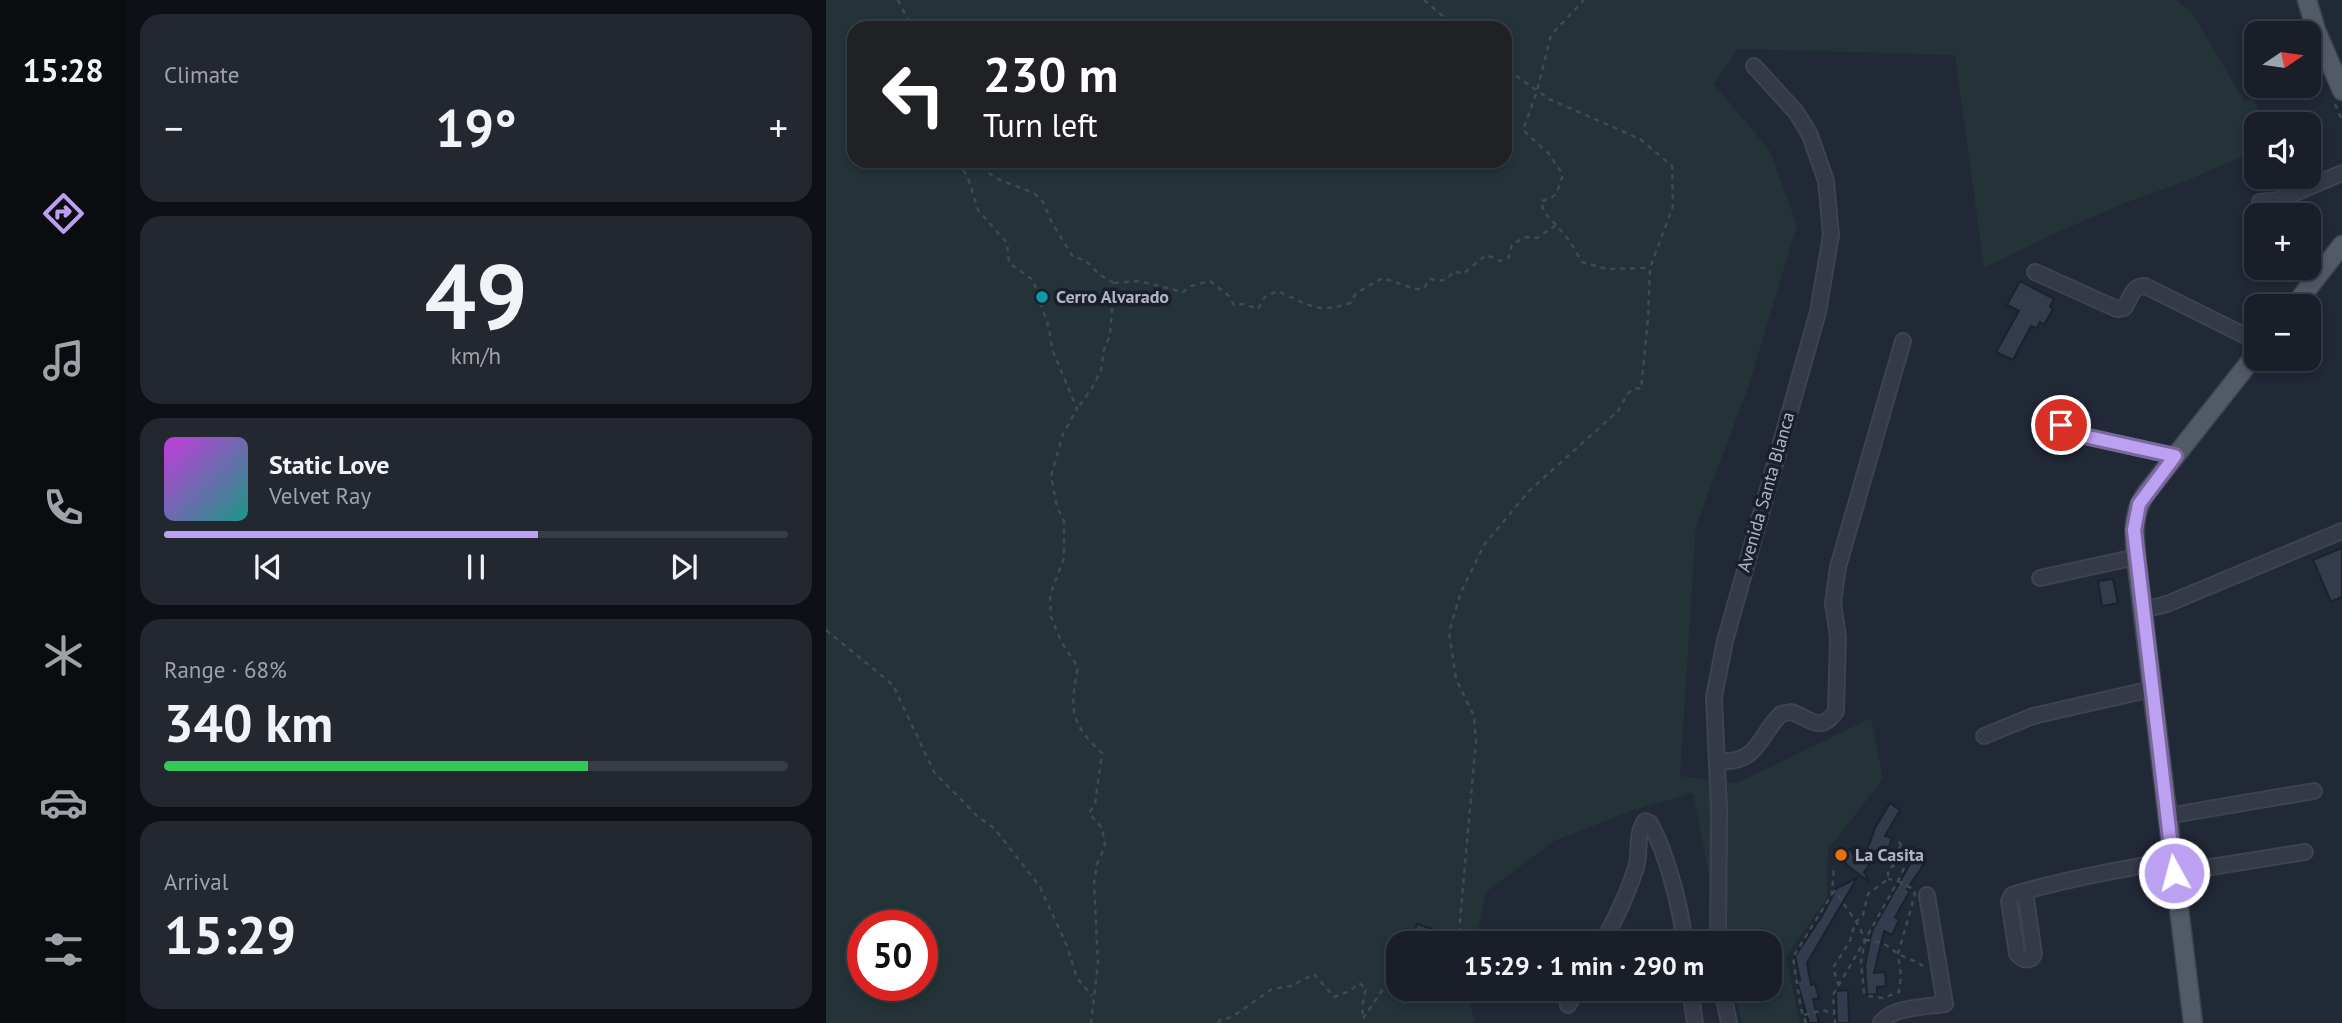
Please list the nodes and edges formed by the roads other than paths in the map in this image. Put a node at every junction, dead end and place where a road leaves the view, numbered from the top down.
1 (2307, 0) edge
2 (1754, 66) dead end
3 (2342, 91) edge
4 (2342, 173) edge
5 (2260, 202) dead end
6 (2342, 245) edge
7 (2035, 272) dead end
8 (2303, 294) edge
9 (2244, 335) edge
10 (1903, 341) dead end
11 (2244, 370) edge
12 (2061, 425) dead end
13 (2175, 456) junction
14 (2342, 531) edge
15 (2136, 557) junction
16 (2039, 578) dead end
17 (2143, 610) junction
18 (2152, 689) junction
19 (1984, 736) dead end
20 (1718, 761) junction
21 (2314, 791) dead end
22 (2167, 816) junction
23 (2305, 852) dead end
24 (2173, 866) junction
25 (2025, 891) dead end
26 (1927, 895) dead end
27 (1608, 931) edge
28 (1682, 931) edge
29 (1718, 931) edge
30 (1570, 1001) edge
31 (1692, 1001) edge
32 (1724, 1001) edge
33 (1568, 1005) dead end
34 (1695, 1023) edge
35 (1729, 1023) edge
36 (1881, 1023) edge
37 (2193, 1023) edge

1 - 3 main road
2 - 20 street, Avenida Santa Blanca
4 - 5 street
6 - 8 main road
7 - 9 street
10 - 20 street
11 - 13 main road
12 - 13 street
13 - 15 main road
14 - 17 street
15 - 16 street
15 - 17 main road
17 - 18 main road
18 - 19 street
18 - 22 main road
20 - 29 street, Avenida Santa Blanca
21 - 22 street
22 - 24 main road
23 - 24 street
24 - 25 street
24 - 37 main road
26 - 36 street
27 - 28 street
30 - 33 street
31 - 34 street
32 - 35 street

